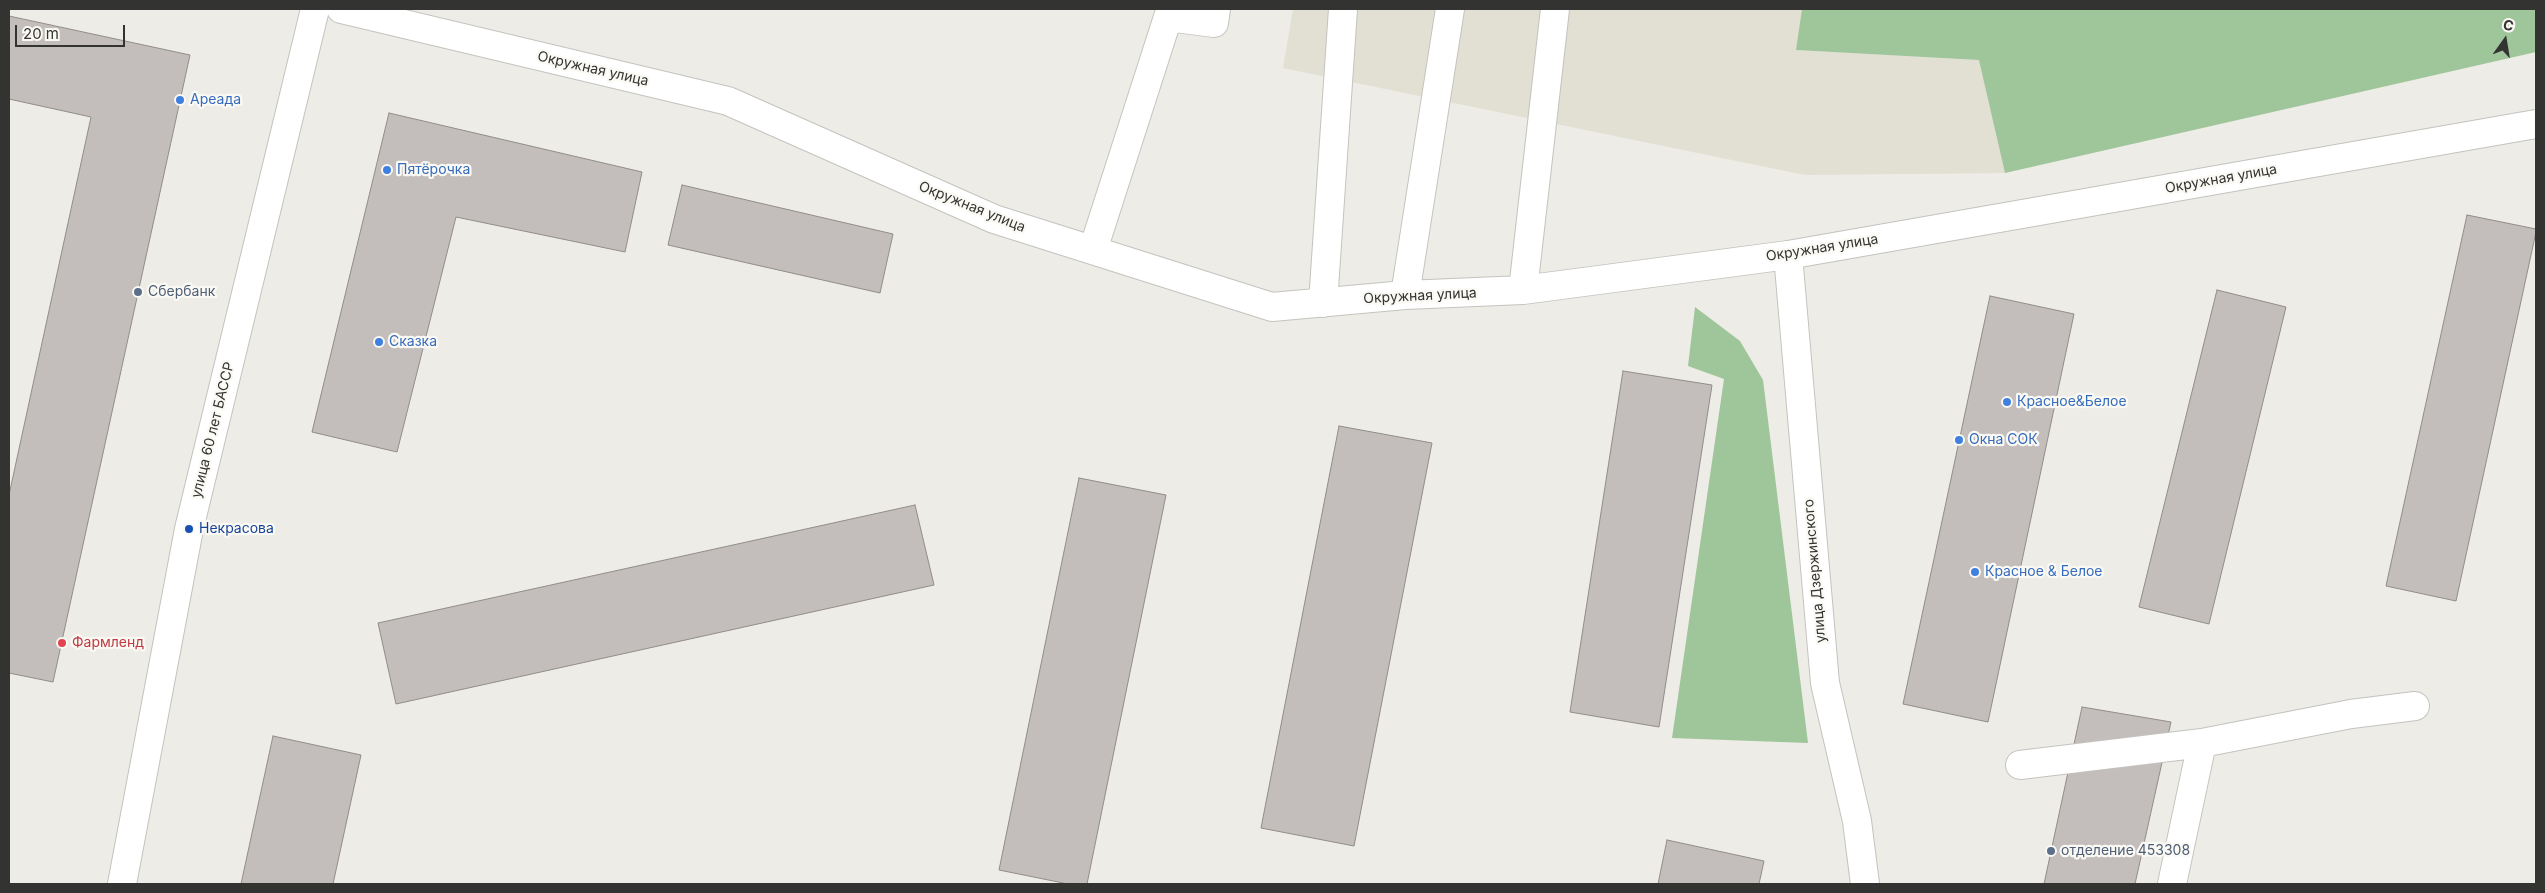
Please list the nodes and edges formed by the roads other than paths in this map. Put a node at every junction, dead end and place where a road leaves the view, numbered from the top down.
1 (315, 9) edge
2 (340, 9) edge
3 (1216, 9) edge
4 (1343, 9) edge
5 (1450, 9) edge
6 (1555, 9) edge
7 (2536, 124) edge
8 (1092, 250) junction
9 (1788, 255) junction
10 (1522, 290) junction
11 (1405, 295) junction
12 (1323, 303) junction
13 (2415, 706) dead end
14 (2202, 743) junction
15 (2020, 765) dead end
16 (122, 884) edge
17 (1865, 884) edge
18 (2172, 884) edge

1 - 16 street, улица 60 лет БАССР
2 - 8 street, Окружная улица
3 - 8 street
4 - 12 street
5 - 11 street
6 - 10 street
7 - 9 street, Окружная улица
8 - 12 street, Окружная улица
9 - 10 street, Окружная улица
9 - 17 street, улица Дзержинского
10 - 11 street, Окружная улица
11 - 12 street, Окружная улица
13 - 14 street
14 - 15 street
14 - 18 street

